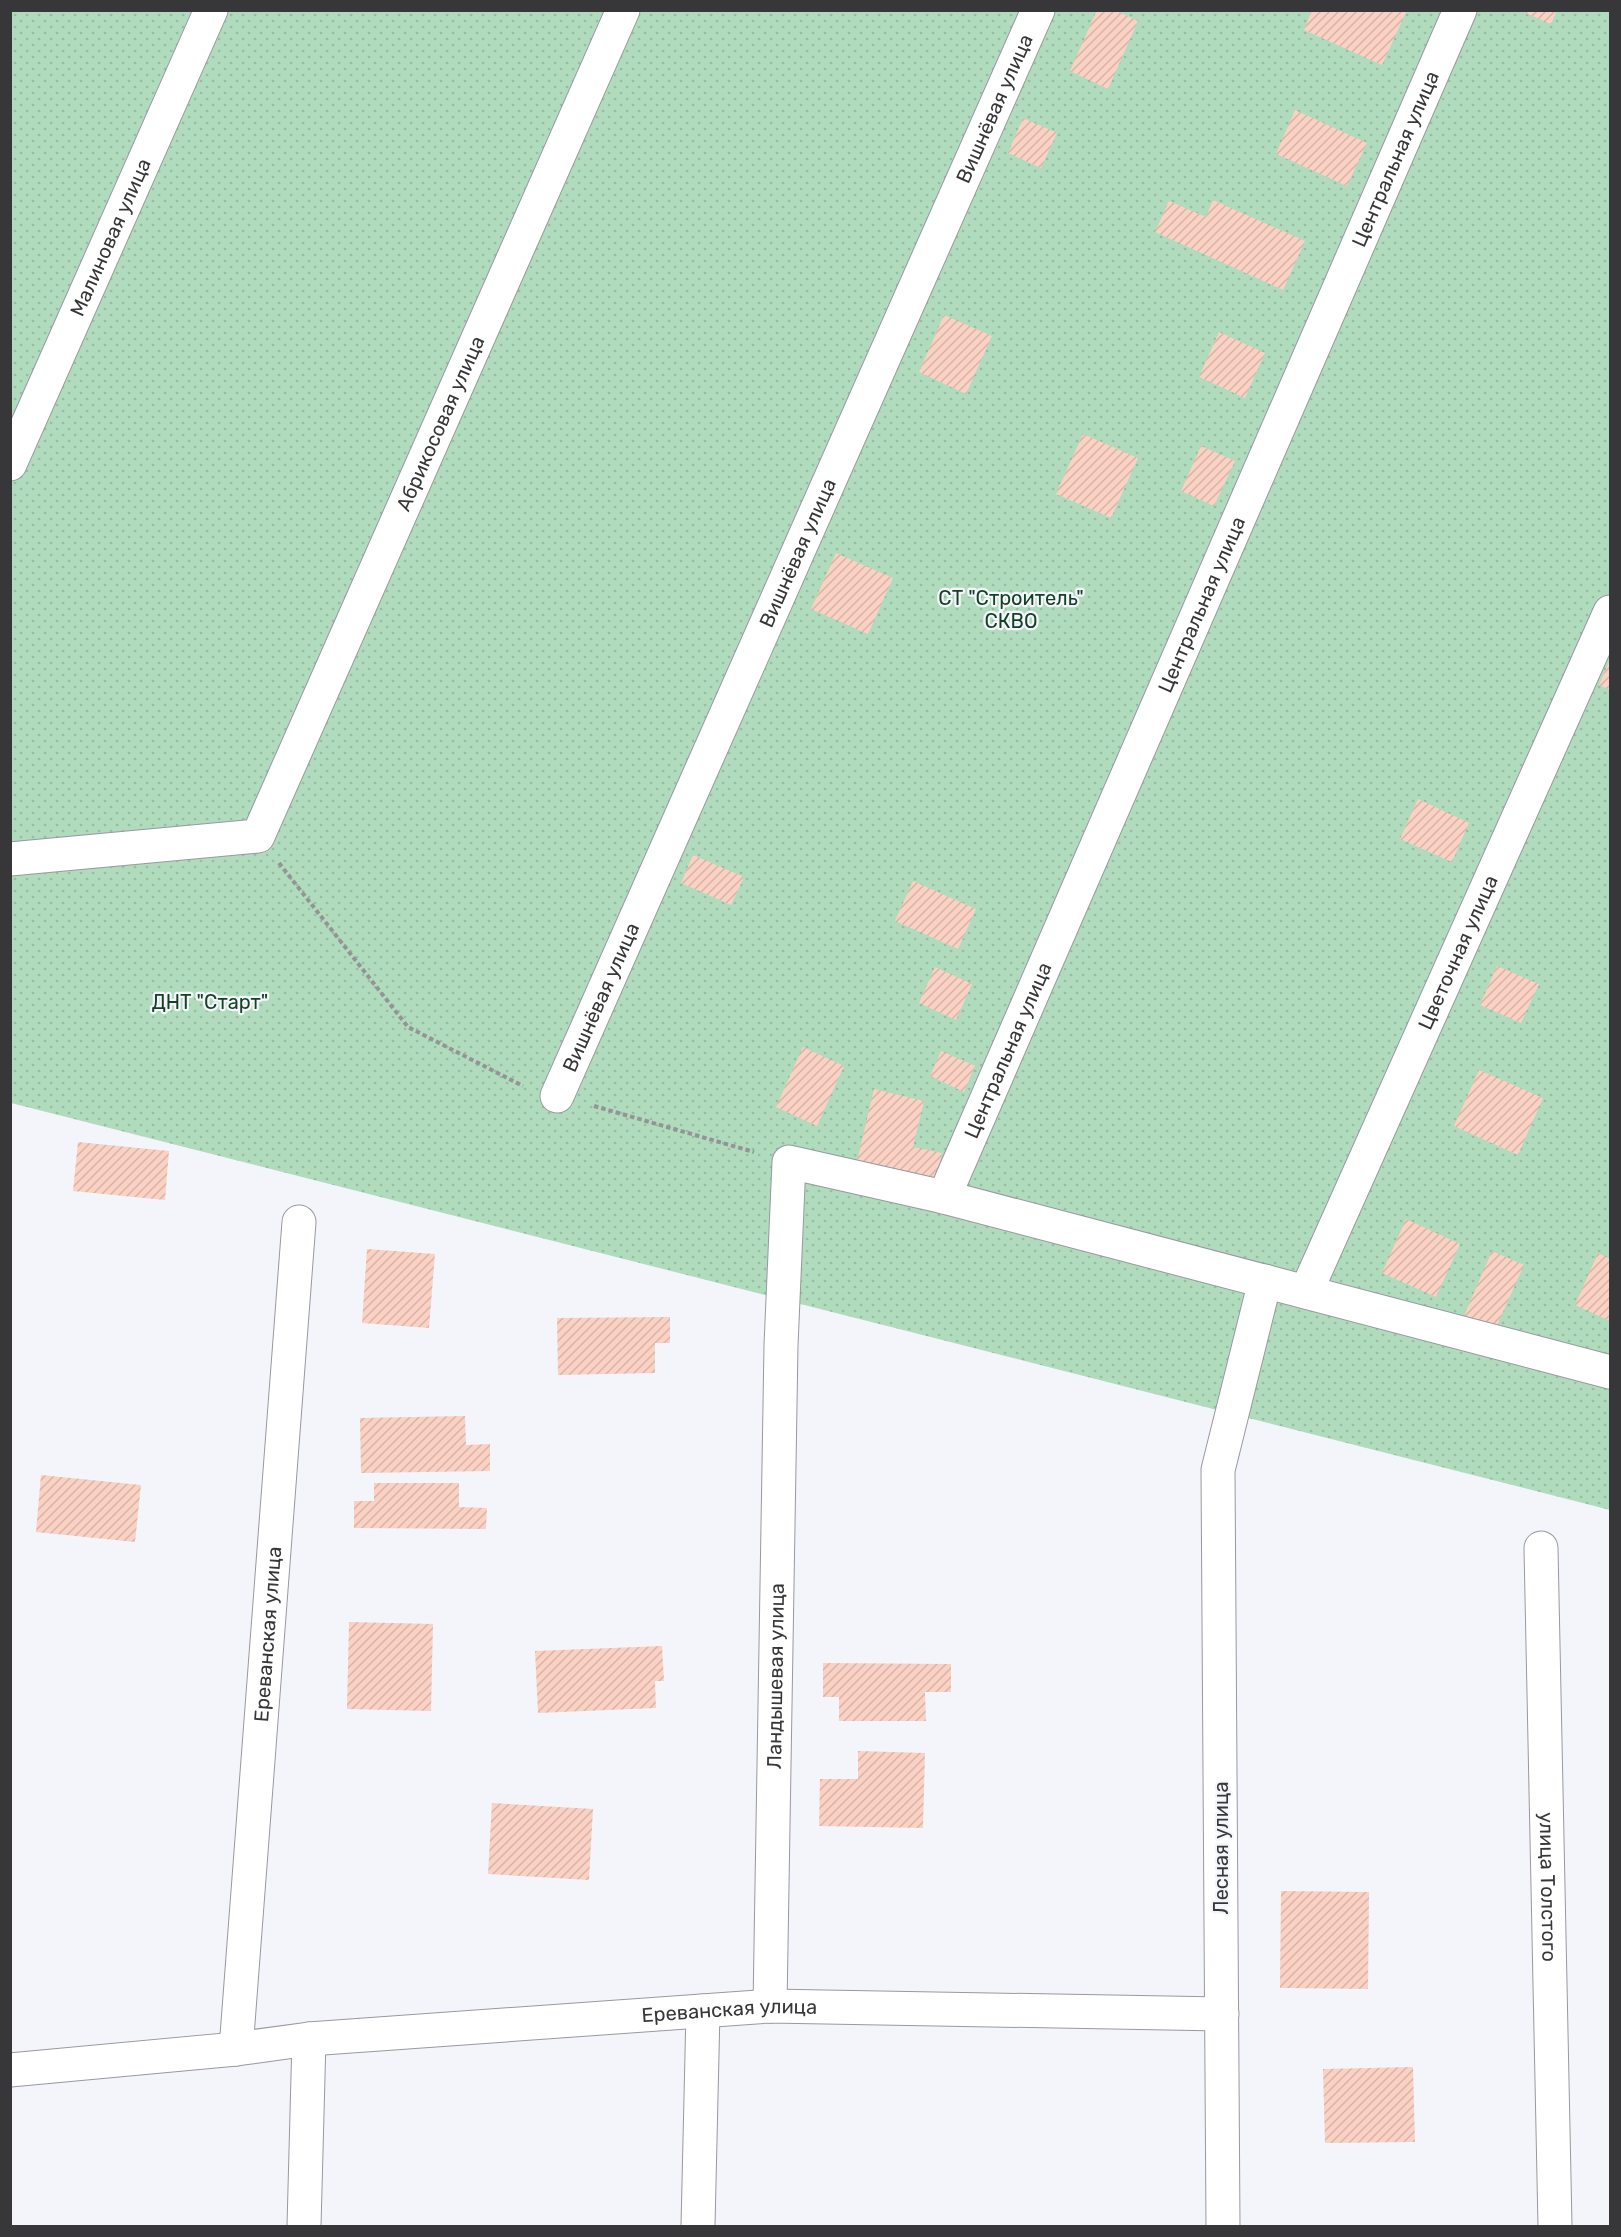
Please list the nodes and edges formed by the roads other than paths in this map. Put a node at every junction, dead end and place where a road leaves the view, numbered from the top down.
1 (211, 10) edge
2 (623, 10) edge
3 (1038, 10) edge
4 (1460, 10) edge
5 (10, 464) edge
6 (1611, 612) edge
7 (10, 859) edge
8 (557, 1096) road end
9 (944, 1197) junction
10 (299, 1222) dead end
11 (1265, 1281) junction
12 (1306, 1292) junction
13 (1611, 1372) edge
14 (1541, 1548) dead end
15 (770, 2006) junction
16 (703, 2011) junction
17 (1222, 2014) junction
18 (309, 2039) junction
19 (236, 2049) junction
20 (10, 2070) edge
21 (304, 2226) edge
22 (698, 2226) edge
23 (1223, 2226) edge
24 (1555, 2226) edge

1 - 5 street, Малиновая улица
2 - 7 street, Абрикосовая улица
3 - 8 street, Вишнёвая улица
4 - 9 street, Центральная улица
6 - 12 street, Цветочная улица
9 - 11 street
9 - 15 street, Ландышевая улица
10 - 19 street, Ереванская улица
11 - 12 street
11 - 17 street, Лесная улица
12 - 13 street
14 - 24 street, улица Толстого
15 - 16 street, Ереванская улица
15 - 17 street, Ереванская улица
16 - 18 street, Ереванская улица
16 - 22 street
17 - 23 street, Лесная улица
18 - 19 street, Ереванская улица
18 - 21 street
19 - 20 street, Ереванская улица

